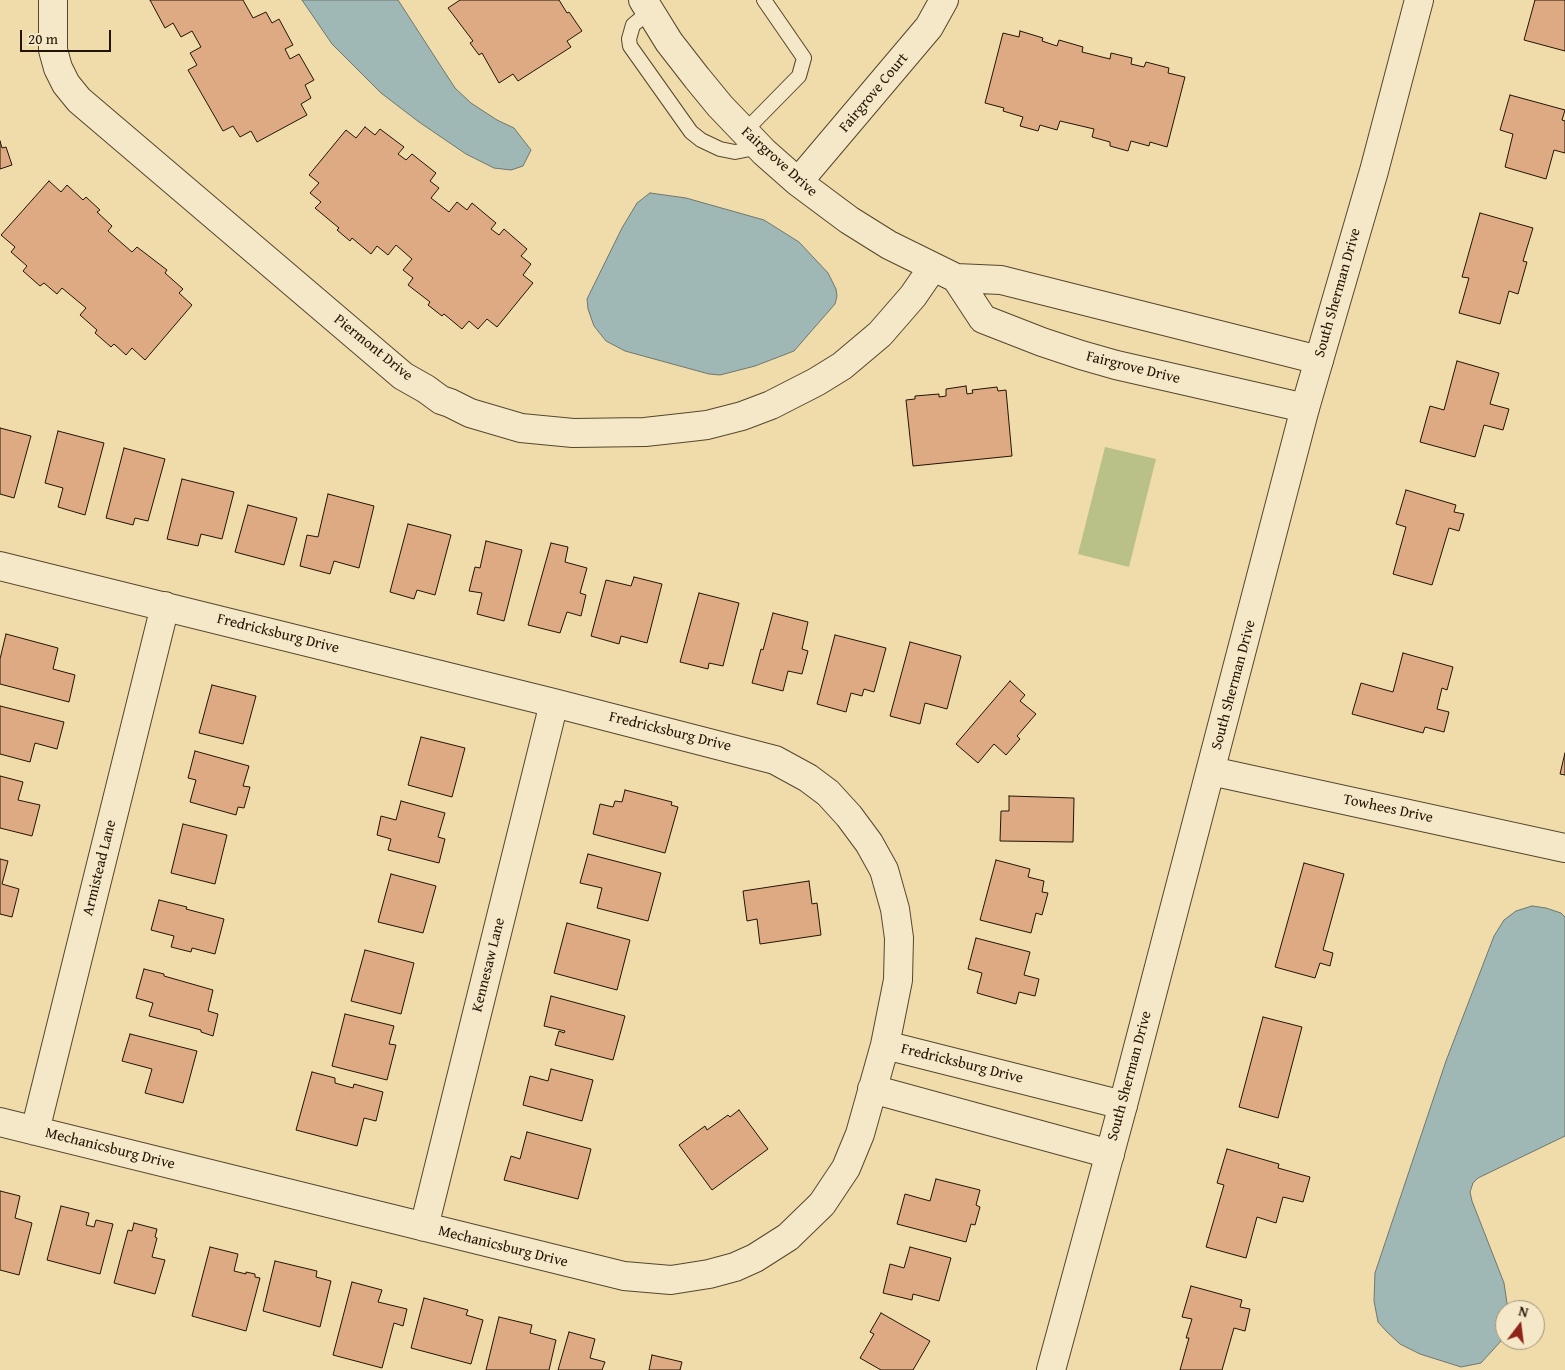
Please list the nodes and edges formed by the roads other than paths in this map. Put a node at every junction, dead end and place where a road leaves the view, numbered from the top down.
1 (53, 0) edge
2 (764, 0) edge
3 (944, 0) edge
4 (1420, 0) edge
5 (646, 5) edge
6 (752, 140) junction
7 (798, 182) junction
8 (945, 272) junction
9 (1319, 360) junction
10 (1305, 408) junction
11 (0, 566) edge
12 (165, 606) junction
13 (554, 703) junction
14 (1211, 771) junction
15 (1565, 848) edge
16 (885, 1045) junction
17 (872, 1089) junction
18 (1123, 1105) junction
19 (0, 1122) edge
20 (35, 1131) junction
21 (1110, 1154) junction
22 (424, 1227) junction
23 (1050, 1370) edge

1 - 8 street, Piermont Drive
2 - 6 lane
3 - 7 street, Fairgrove Court
4 - 9 street, South Sherman Drive
5 - 6 street, Fairgrove Drive
5 - 6 lane
6 - 7 street, Fairgrove Drive
7 - 8 street, Fairgrove Drive
8 - 9 street, Fairgrove Drive
8 - 10 street, Fairgrove Drive
9 - 10 street, South Sherman Drive
10 - 14 street, South Sherman Drive
11 - 12 street, Fredricksburg Drive
12 - 13 street, Fredricksburg Drive
12 - 20 street, Armistead Lane
13 - 16 street, Fredricksburg Drive
13 - 22 street, Kennesaw Lane
14 - 15 street, Towhees Drive
14 - 18 street, South Sherman Drive
16 - 17 street, Mechanicsburg Drive
16 - 18 street, Fredricksburg Drive
17 - 21 street
17 - 22 street, Mechanicsburg Drive
18 - 21 street, South Sherman Drive
19 - 20 street, Mechanicsburg Drive
20 - 22 street, Mechanicsburg Drive
21 - 23 street, South Sherman Drive

